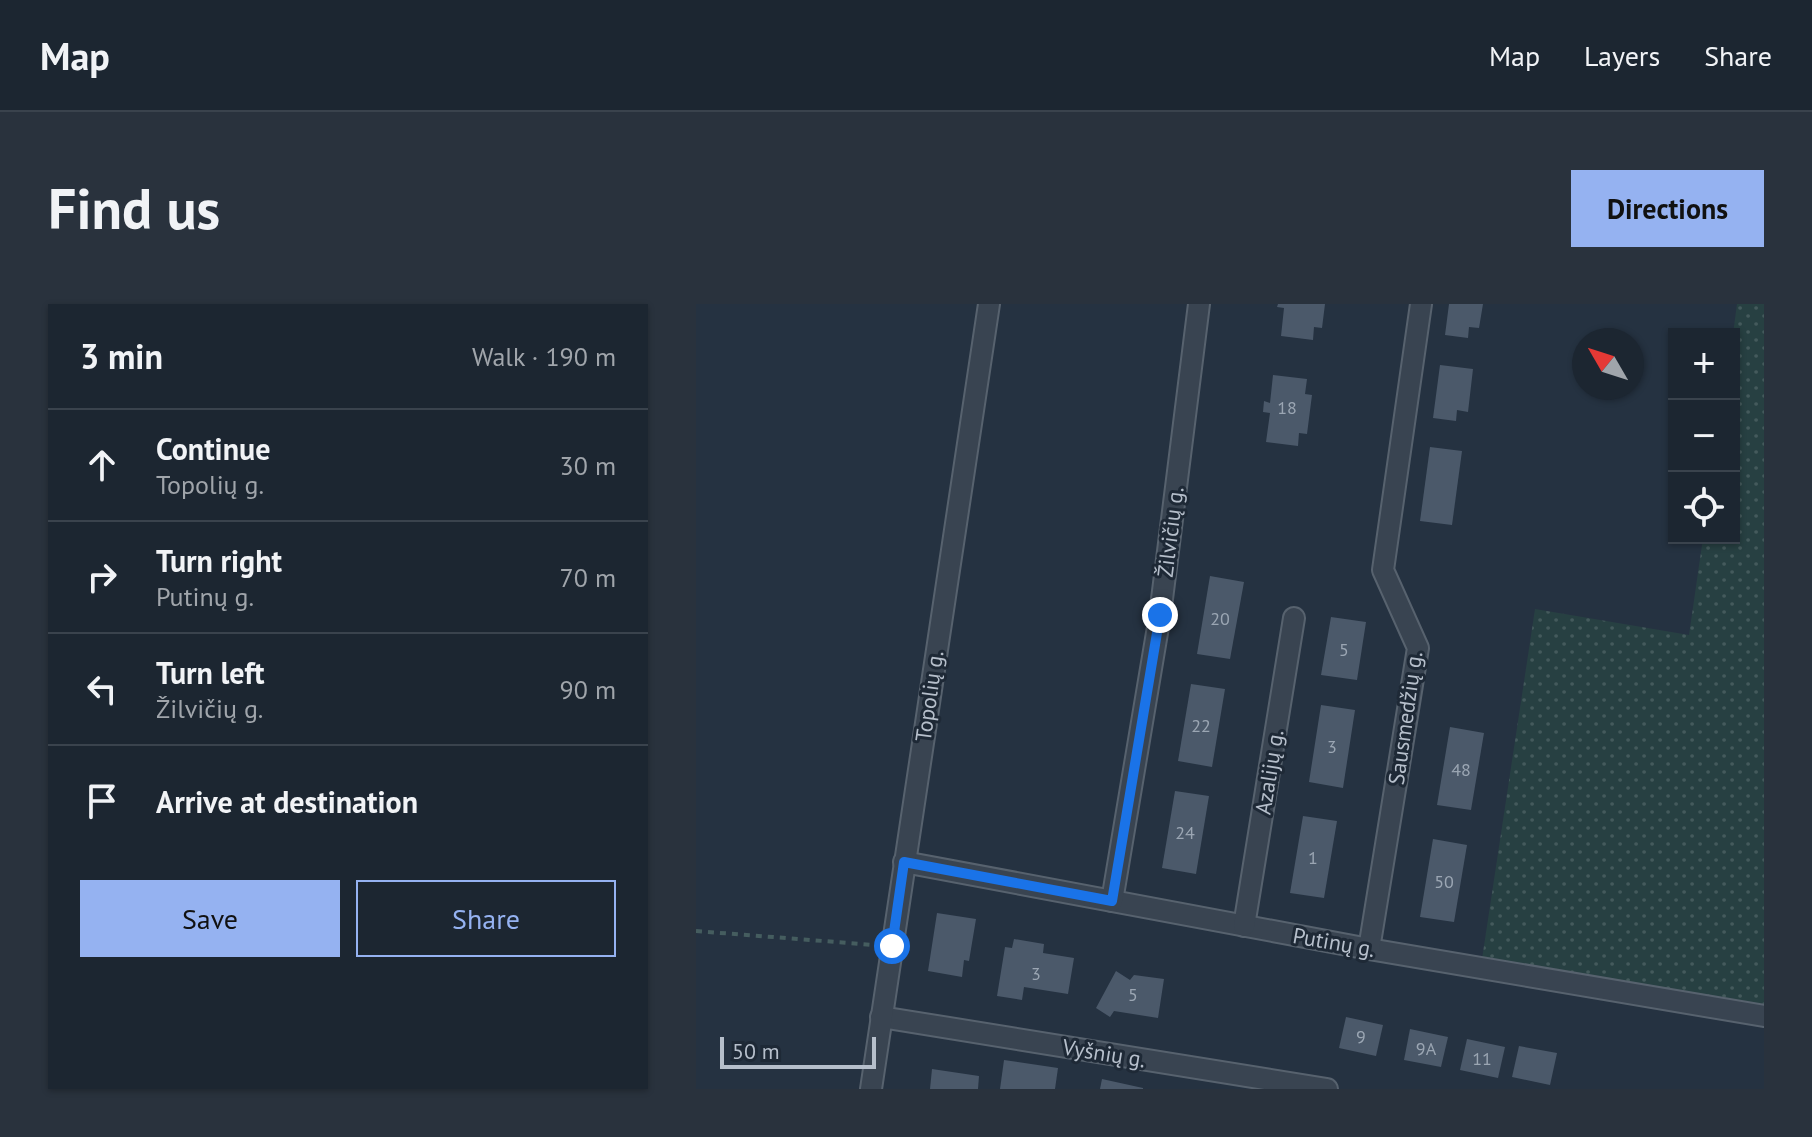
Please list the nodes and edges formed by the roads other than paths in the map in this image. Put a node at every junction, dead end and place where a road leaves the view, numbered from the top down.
1 (989, 304) edge
2 (1199, 304) edge
3 (1421, 304) edge
4 (1294, 618) dead end
5 (904, 862) junction
6 (1112, 901) junction
7 (1244, 926) junction
8 (1369, 949) junction
9 (1764, 1016) edge
10 (881, 1017) junction
11 (871, 1089) edge
12 (1327, 1089) edge

1 - 5 street, Topolių g.
2 - 6 street, Žilvičių g.
3 - 8 street, Sausmedžių g.
4 - 7 street, Azalijų g.
5 - 6 street, Putinų g.
5 - 10 street, Topolių g.
6 - 7 street, Putinų g.
7 - 8 street, Putinų g.
8 - 9 street, Putinų g.
10 - 11 street, Topolių g.
10 - 12 street, Vyšnių g.

